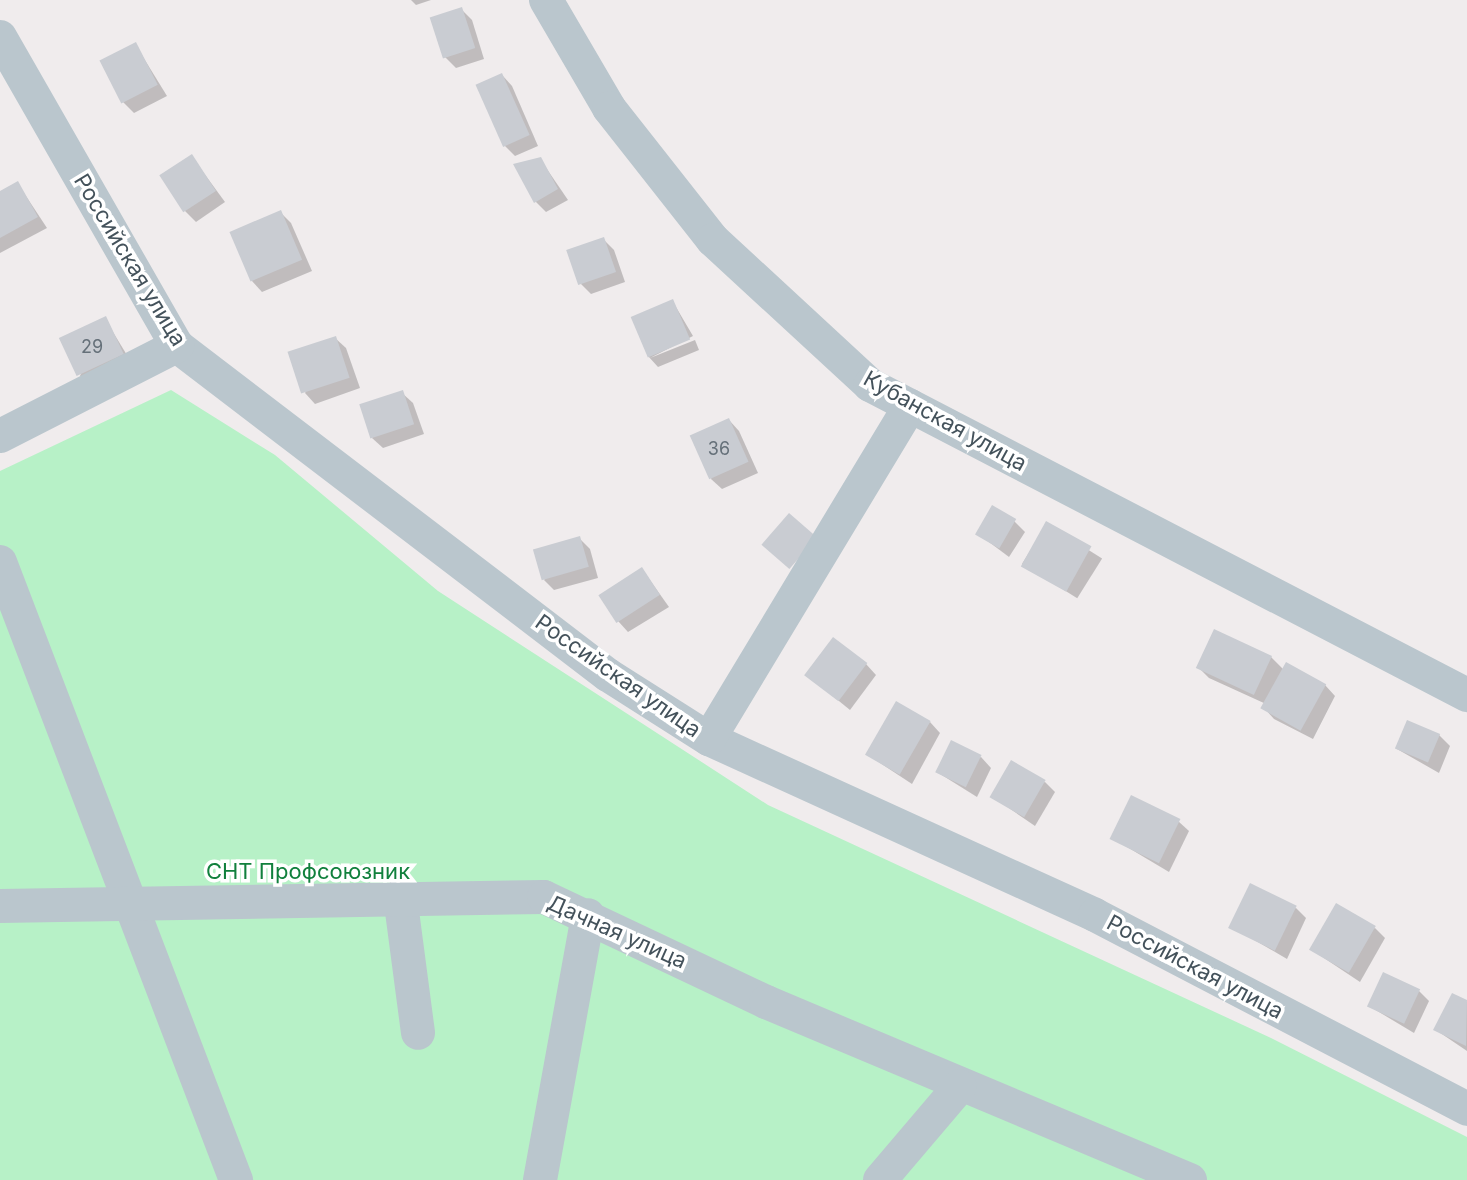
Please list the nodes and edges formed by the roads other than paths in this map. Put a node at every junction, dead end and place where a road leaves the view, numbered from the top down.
1 (546, 0) edge
2 (0, 37) edge
3 (177, 346) junction
4 (910, 406) junction
5 (0, 436) edge
6 (0, 562) edge
7 (1467, 695) edge
8 (709, 739) junction
9 (400, 896) junction
10 (129, 902) junction
11 (0, 906) edge
12 (588, 915) junction
13 (418, 1033) dead end
14 (960, 1086) junction
15 (1467, 1109) edge
16 (236, 1180) edge
17 (540, 1180) edge
18 (880, 1180) edge
19 (1190, 1180) edge

1 - 4 street, Кубанская улица
2 - 3 street, Российская улица
3 - 5 street
3 - 8 street, Российская улица
4 - 7 street, Кубанская улица
4 - 8 street
6 - 10 street
8 - 15 street, Российская улица
9 - 10 street, Дачная улица
9 - 12 street, Дачная улица
9 - 13 street
10 - 11 street, Дачная улица
10 - 16 street
12 - 14 street, Дачная улица
12 - 17 street
14 - 18 street
14 - 19 street, Дачная улица

